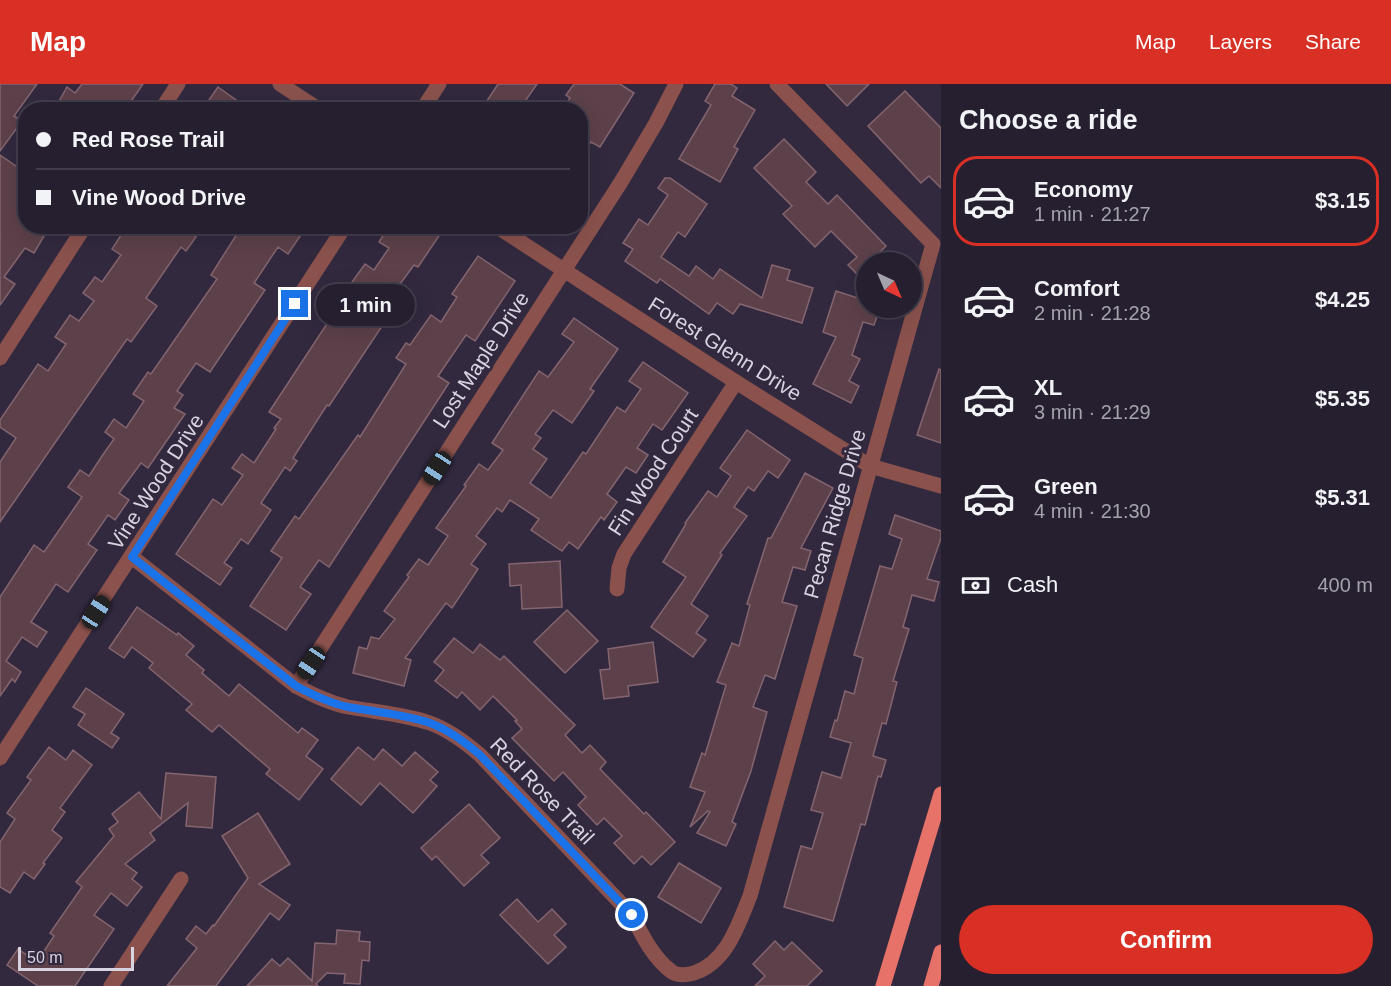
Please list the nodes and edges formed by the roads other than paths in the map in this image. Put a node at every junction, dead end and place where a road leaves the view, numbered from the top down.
1 (178, 84) edge
2 (280, 84) edge
3 (439, 84) edge
4 (676, 84) edge
5 (777, 84) edge
6 (166, 102) edge
7 (308, 102) edge
8 (427, 102) edge
9 (588, 233) edge
10 (80, 234) edge
11 (340, 234) edge
12 (508, 234) edge
13 (588, 234) edge
14 (564, 271) junction
15 (0, 358) edge
16 (736, 382) junction
17 (870, 466) junction
18 (941, 486) edge
19 (132, 557) junction
20 (617, 589) dead end
21 (296, 686) junction
22 (0, 758) edge
23 (941, 794) edge
24 (181, 879) dead end
25 (941, 952) edge
26 (674, 974) joint
27 (111, 986) edge
28 (883, 986) edge
29 (931, 986) edge

1 - 6 street
2 - 7 street
3 - 8 street
4 - 9 street, Lost Maple Drive
5 - 17 street, Pecan Ridge Drive
10 - 15 street
11 - 19 street, Vine Wood Drive
12 - 14 street, Forest Glenn Drive
13 - 14 street, Lost Maple Drive
14 - 16 street, Forest Glenn Drive
14 - 21 street, Lost Maple Drive
16 - 17 street, Forest Glenn Drive
16 - 20 street, Fin Wood Court
17 - 18 street, Forest Glenn Drive
17 - 26 street, Pecan Ridge Drive
19 - 21 street, Red Rose Trail
19 - 22 street, Vine Wood Drive
21 - 26 street, Red Rose Trail
23 - 28 main road
24 - 27 street
25 - 29 main road

